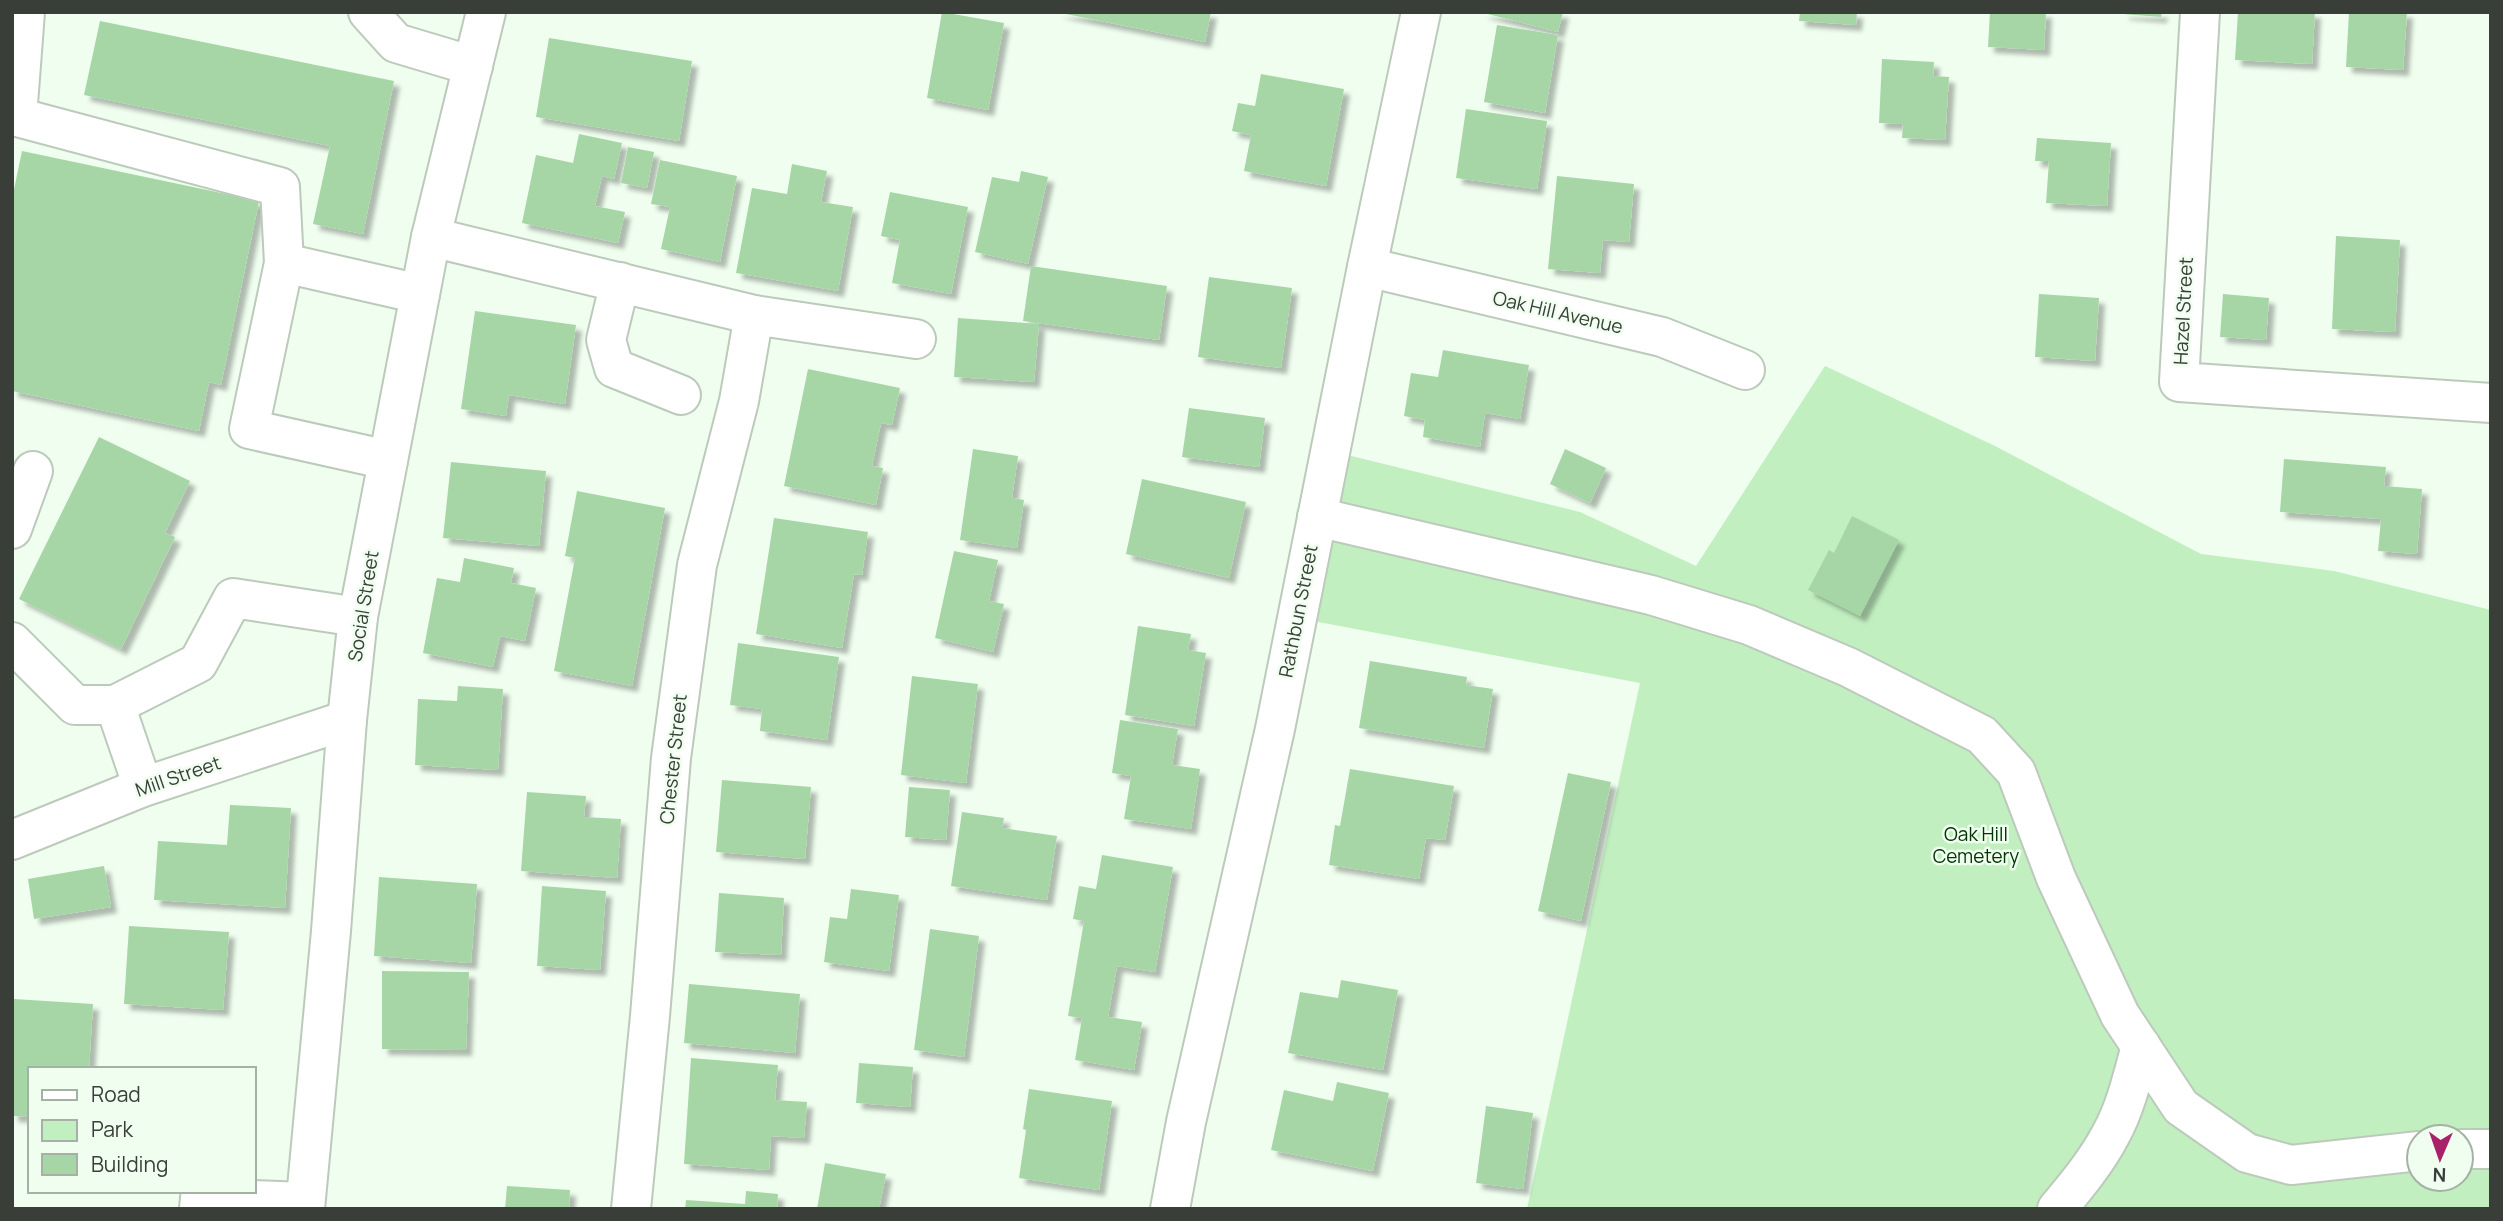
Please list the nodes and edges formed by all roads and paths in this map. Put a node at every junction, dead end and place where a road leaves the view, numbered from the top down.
1 (25, 12) edge
2 (368, 12) edge
3 (486, 12) edge
4 (1421, 12) edge
5 (2200, 12) edge
6 (473, 66) junction
7 (431, 237) junction
8 (284, 264) junction
9 (1367, 267) junction
10 (620, 282) junction
11 (420, 294) junction
12 (754, 315) junction
13 (916, 339) dead end
14 (1745, 370) dead end
15 (681, 394) dead end
16 (2491, 403) edge
17 (388, 460) junction
18 (33, 471) dead end
19 (1317, 517) junction
20 (12, 529) edge
21 (358, 617) junction
22 (12, 642) edge
23 (115, 705) junction
24 (347, 720) junction
25 (143, 787) junction
26 (12, 840) edge
27 (2141, 1046) junction
28 (2405, 1153) edge
29 (305, 1205) edge
30 (199, 1209) edge
31 (631, 1209) edge
32 (1170, 1209) edge
33 (2057, 1209) edge

1 - 8 street
2 - 6 street
3 - 6 street, Social Street
4 - 9 street, Rathbun Street
5 - 16 street, Hazel Street
6 - 7 street, Social Street
7 - 10 street
7 - 11 street, Social Street
8 - 11 street
8 - 17 street
9 - 14 street, Oak Hill Avenue
9 - 19 street, Rathbun Street
10 - 12 street
10 - 15 street
11 - 17 street, Social Street
12 - 13 street
12 - 31 street, Chester Street
17 - 21 street, Social Street
18 - 20 street
19 - 27 street
19 - 32 street, Rathbun Street
21 - 23 street
21 - 24 street, Social Street
22 - 23 street
23 - 25 street
24 - 25 street, Mill Street
24 - 29 street, Social Street
25 - 26 street, Mill Street
27 - 28 street
27 - 33 street
29 - 30 street

